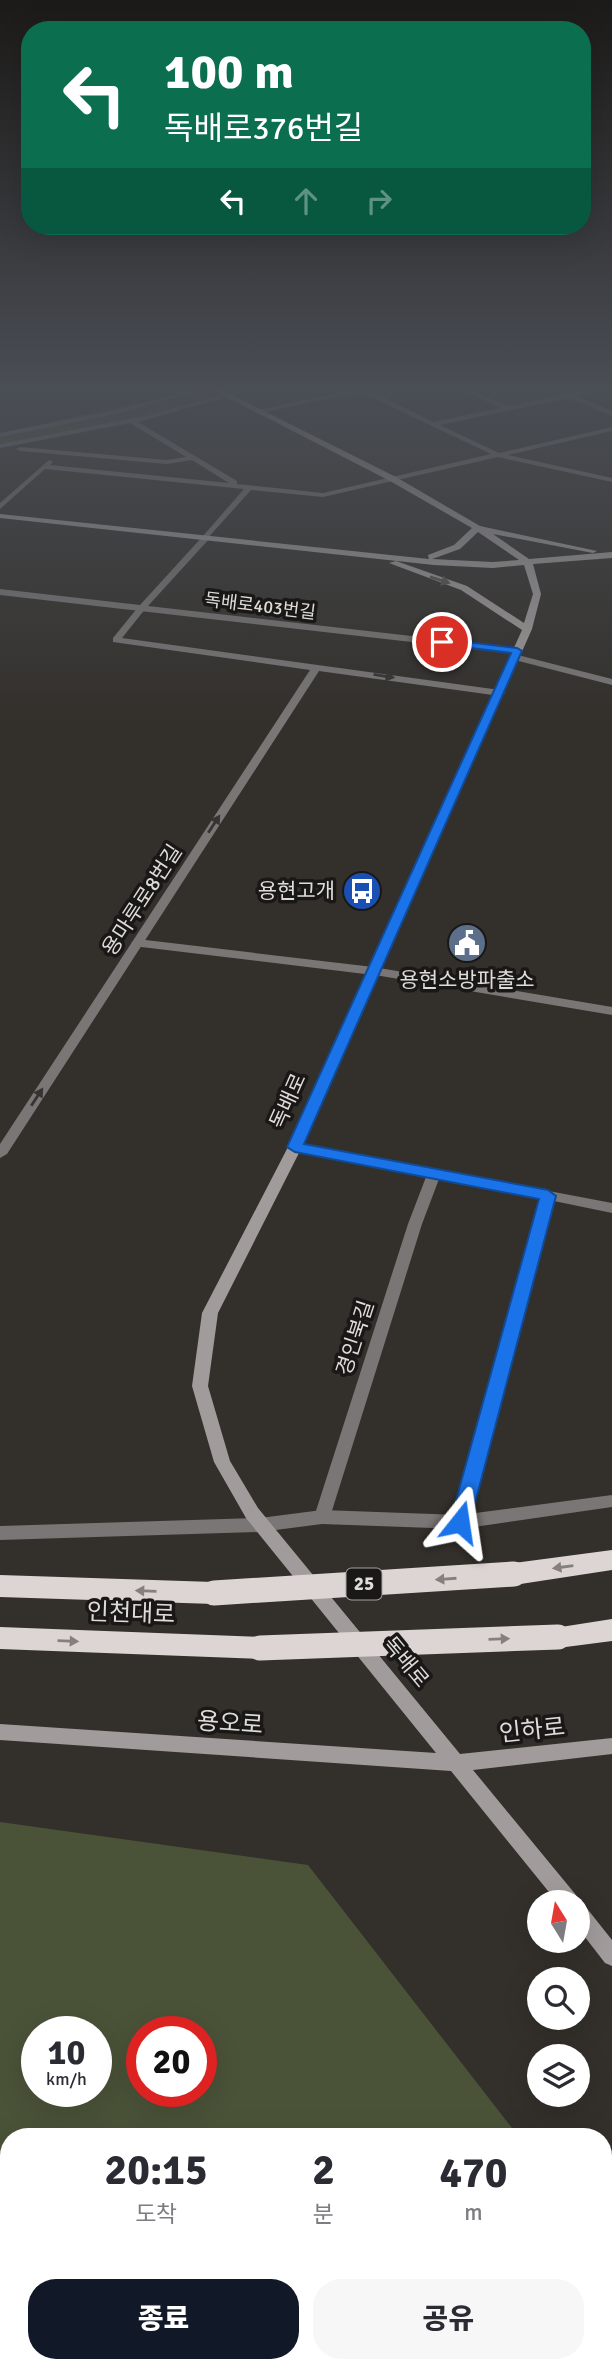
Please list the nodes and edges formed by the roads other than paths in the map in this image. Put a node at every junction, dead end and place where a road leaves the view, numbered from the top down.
1 (239, 500) edge
2 (429, 500) edge
3 (0, 516) edge
4 (477, 528) junction
5 (206, 538) junction
6 (612, 554) edge
7 (376, 556) junction
8 (415, 560) junction
9 (528, 563) junction
10 (0, 592) edge
11 (142, 608) junction
12 (527, 628) junction
13 (516, 654) junction
14 (317, 666) junction
15 (612, 682) edge
16 (499, 693) junction
17 (137, 943) junction
18 (373, 971) junction
19 (612, 1011) edge
20 (295, 1147) junction
21 (0, 1154) edge
22 (434, 1174) junction
23 (548, 1196) junction
24 (612, 1208) edge
25 (612, 1501) edge
26 (322, 1517) junction
27 (460, 1522) junction
28 (260, 1524) junction
29 (0, 1533) edge
30 (612, 1560) edge
31 (0, 1586) edge
32 (612, 1630) edge
33 (0, 1638) edge
34 (0, 1732) edge
35 (612, 1746) edge
36 (457, 1763) junction
37 (559, 1890) edge
38 (590, 1928) edge
39 (612, 1956) edge

1 - 5 street
2 - 4 main road
3 - 5 main road
4 - 6 main road
4 - 8 main road
4 - 9 main road
5 - 7 main road
5 - 11 street
6 - 9 main road
7 - 8 main road
7 -> 12 main road
8 - 9 main road
9 - 12 main road, 독배로
10 - 11 street, 독배로403번길
11 - 13 street, 독배로403번길
11 - 14 street
12 - 13 main road, 독배로
13 - 15 street, 독배로403번길
13 - 16 main road, 독배로
14 -> 16 street
17 -> 14 street, 용마루로8번길
16 - 18 main road, 독배로
17 - 18 street
21 -> 17 street, 용마루로8번길
18 - 19 street
18 - 20 main road, 독배로
20 - 22 street
20 - 28 main road, 독배로
22 - 23 street
22 - 26 street, 경인북길
23 - 24 street
23 - 27 street
25 - 27 street
26 - 27 street
26 - 28 street
28 - 29 street
28 - 36 main road, 독배로
30 -> 31 highway, 인천대로 / 25, bridge
33 -> 32 highway, 인천대로, bridge
34 - 36 main road, 용오로
35 - 36 main road, 인하로
36 - 37 main road, 독배로
38 - 39 main road

